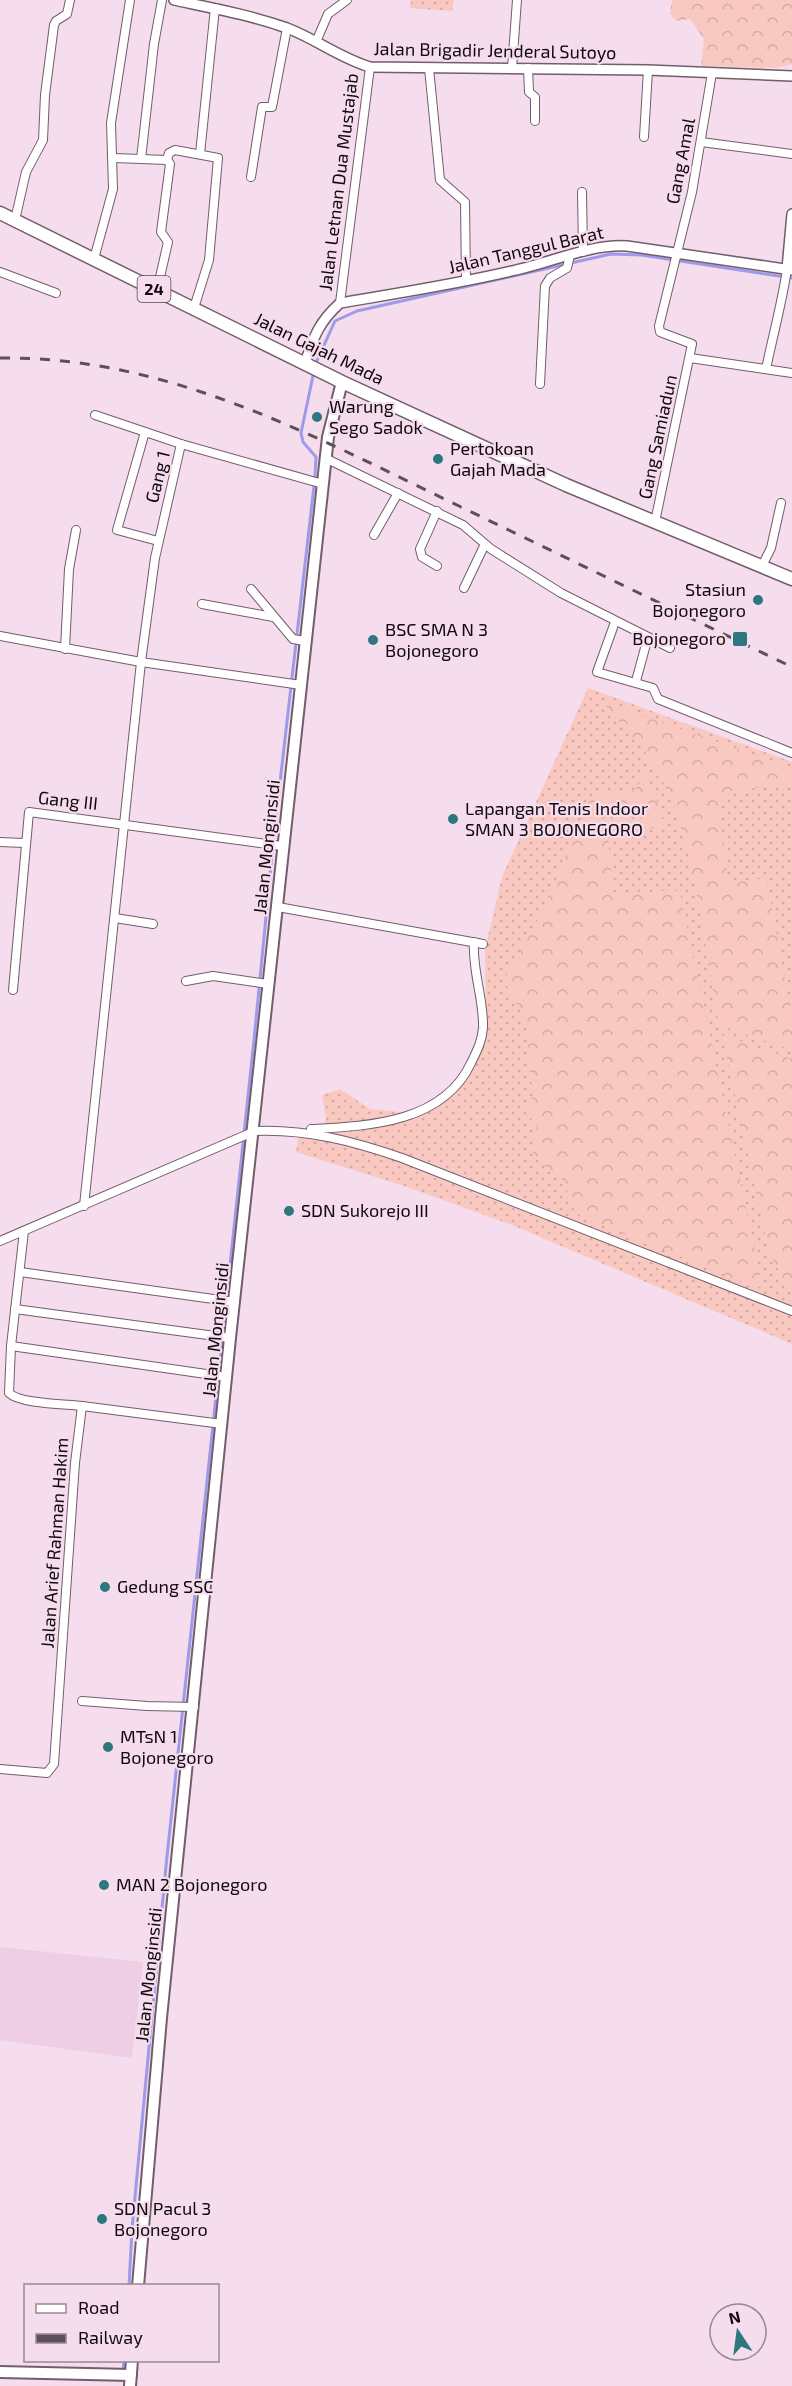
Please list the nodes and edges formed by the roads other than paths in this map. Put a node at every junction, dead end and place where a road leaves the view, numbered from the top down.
1 (70, 0) edge
2 (130, 0) edge
3 (162, 0) edge
4 (174, 0) edge
5 (347, 0) edge
6 (517, 0) edge
7 (215, 8) junction
8 (287, 28) junction
9 (316, 42) junction
10 (370, 67) junction
11 (429, 68) junction
12 (512, 68) junction
13 (528, 68) junction
14 (648, 70) junction
15 (712, 73) junction
16 (792, 76) edge
17 (535, 121) dead end
18 (644, 137) dead end
19 (701, 142) junction
20 (200, 154) junction
21 (792, 154) edge
22 (114, 158) junction
23 (141, 159) junction
24 (167, 160) junction
25 (251, 177) dead end
26 (582, 192) dead end
27 (0, 213) edge
28 (792, 214) edge
29 (15, 220) junction
30 (583, 252) junction
31 (570, 257) junction
32 (676, 257) junction
33 (94, 259) junction
34 (789, 269) edge
35 (0, 272) edge
36 (466, 281) junction
37 (158, 290) junction
38 (56, 293) dead end
39 (340, 303) junction
40 (194, 308) junction
41 (690, 358) junction
42 (306, 364) junction
43 (766, 369) junction
44 (792, 373) edge
45 (342, 382) junction
46 (540, 384) dead end
47 (94, 416) dead end
48 (145, 432) junction
49 (181, 444) junction
50 (325, 458) junction
51 (317, 483) junction
52 (398, 493) junction
53 (781, 502) dead end
54 (437, 511) junction
55 (655, 522) junction
56 (76, 530) dead end
57 (374, 535) dead end
58 (158, 541) junction
59 (485, 544) junction
60 (437, 566) dead end
61 (762, 566) junction
62 (791, 576) edge
63 (464, 588) dead end
64 (251, 589) dead end
65 (202, 604) dead end
66 (273, 617) junction
67 (615, 622) junction
68 (4, 637) edge
69 (648, 637) junction
70 (300, 640) junction
71 (670, 648) dead end
72 (65, 649) junction
73 (141, 662) junction
74 (636, 681) junction
75 (296, 685) junction
76 (792, 753) edge
77 (125, 823) junction
78 (0, 842) edge
79 (24, 843) junction
80 (281, 846) junction
81 (278, 907) junction
82 (114, 918) junction
83 (153, 924) dead end
84 (474, 942) junction
85 (483, 944) dead end
86 (186, 981) dead end
87 (263, 984) junction
88 (13, 990) dead end
89 (279, 1130) junction
90 (252, 1132) junction
91 (84, 1206) junction
92 (24, 1231) junction
93 (0, 1241) edge
94 (20, 1272) junction
95 (229, 1301) junction
96 (15, 1309) junction
97 (792, 1311) edge
98 (225, 1337) junction
99 (11, 1346) junction
100 (221, 1376) junction
101 (82, 1406) junction
102 (217, 1424) junction
103 (82, 1701) dead end
104 (192, 1706) junction
105 (0, 1769) edge
106 (138, 2284) edge
107 (132, 2362) edge
108 (0, 2372) edge
109 (125, 2378) edge

1 - 29 street
2 - 22 street
3 - 23 street
4 - 7 street, Jalan Brigadir Jenderal Sutoyo
5 - 9 street
6 - 12 street
7 - 8 street, Jalan Brigadir Jenderal Sutoyo
7 - 20 street
8 - 9 street, Jalan Brigadir Jenderal Sutoyo
8 - 25 street
9 - 10 street, Jalan Brigadir Jenderal Sutoyo
10 - 11 street, Jalan Brigadir Jenderal Sutoyo
10 - 39 street, Jalan Letnan Dua Mustajab
11 - 12 street, Jalan Brigadir Jenderal Sutoyo
11 - 36 street
12 - 13 street, Jalan Brigadir Jenderal Sutoyo
13 - 14 street, Jalan Brigadir Jenderal Sutoyo
13 - 17 street
14 - 15 street, Jalan Brigadir Jenderal Sutoyo
14 - 18 street
15 - 16 street, Jalan Brigadir Jenderal Sutoyo
15 - 19 street, Gang Amal
19 - 21 street
19 - 32 street, Gang Amal
20 - 24 street
20 - 40 street
22 - 23 street
22 - 33 street
23 - 24 street
24 - 37 street
26 - 30 street
27 - 29 highway, Jalan Gajah Mada / 24
28 - 34 street
29 - 33 highway, Jalan Gajah Mada / 24
30 - 31 street, Jalan Tanggul Barat
30 - 32 street, Jalan Tanggul Barat
31 - 36 street, Jalan Tanggul Barat
31 - 46 street
32 - 34 street, Jalan Tanggul Barat
32 - 41 street, Gang Amal
33 - 37 highway, Jalan Gajah Mada / 24
34 - 43 street
35 - 38 street
36 - 39 street, Jalan Tanggul Barat
37 - 40 highway, Jalan Gajah Mada / 24
39 - 42 street, Jalan Letnan Dua Mustajab
40 - 42 highway, Jalan Gajah Mada / 24
41 - 43 street
41 - 55 street, Gang Samiadun
42 - 45 highway, Jalan Gajah Mada / 24
43 - 44 street
45 - 50 main road, Jalan Monginsidi
45 - 55 highway, Jalan Gajah Mada / 24
47 - 48 street
48 - 49 street
48 - 58 street
49 - 51 street, Gang 1
49 - 58 street, Gang 1
50 - 51 main road, Jalan Monginsidi
50 - 52 street
51 - 70 main road, Jalan Monginsidi
52 - 54 street
52 - 57 street
53 - 61 street
54 - 59 street
54 - 60 street
55 - 61 highway, Jalan Gajah Mada / 24
56 - 72 street
58 - 73 street, Gang 1
59 - 63 street
59 - 67 street
61 - 62 highway, Jalan Gajah Mada / 24
64 - 66 street
65 - 66 street
66 - 70 street
67 - 69 street
67 - 74 street
68 - 72 street
69 - 71 street
69 - 74 street
70 - 75 main road, Jalan Monginsidi
72 - 73 street
73 - 75 street
73 - 77 street, Gang 1
74 - 76 street
75 - 80 main road, Jalan Monginsidi
77 - 79 street, Gang III
77 - 80 street, Gang III
77 - 82 street, Gang 1
78 - 79 street
79 - 88 street, Gang III
80 - 81 main road, Jalan Monginsidi
81 - 84 street
81 - 87 main road, Jalan Monginsidi
82 - 83 street
82 - 91 street, Gang 1
84 - 85 street
84 - 89 street
86 - 87 street
87 - 90 main road, Jalan Monginsidi
89 - 90 street
89 - 97 street
90 - 91 street
90 - 95 main road, Jalan Monginsidi
91 - 92 street
92 - 93 street
92 - 94 street
94 - 95 street
94 - 96 street
95 - 98 main road, Jalan Monginsidi
96 - 98 street
96 - 99 street
98 - 100 main road, Jalan Monginsidi
99 - 100 street
99 - 101 street
100 - 102 main road, Jalan Monginsidi
101 - 102 street
101 - 105 street, Jalan Arief Rahman Hakim
102 - 104 main road, Jalan Monginsidi
103 - 104 street
104 - 106 main road, Jalan Monginsidi
107 - 109 main road
108 - 109 main road

